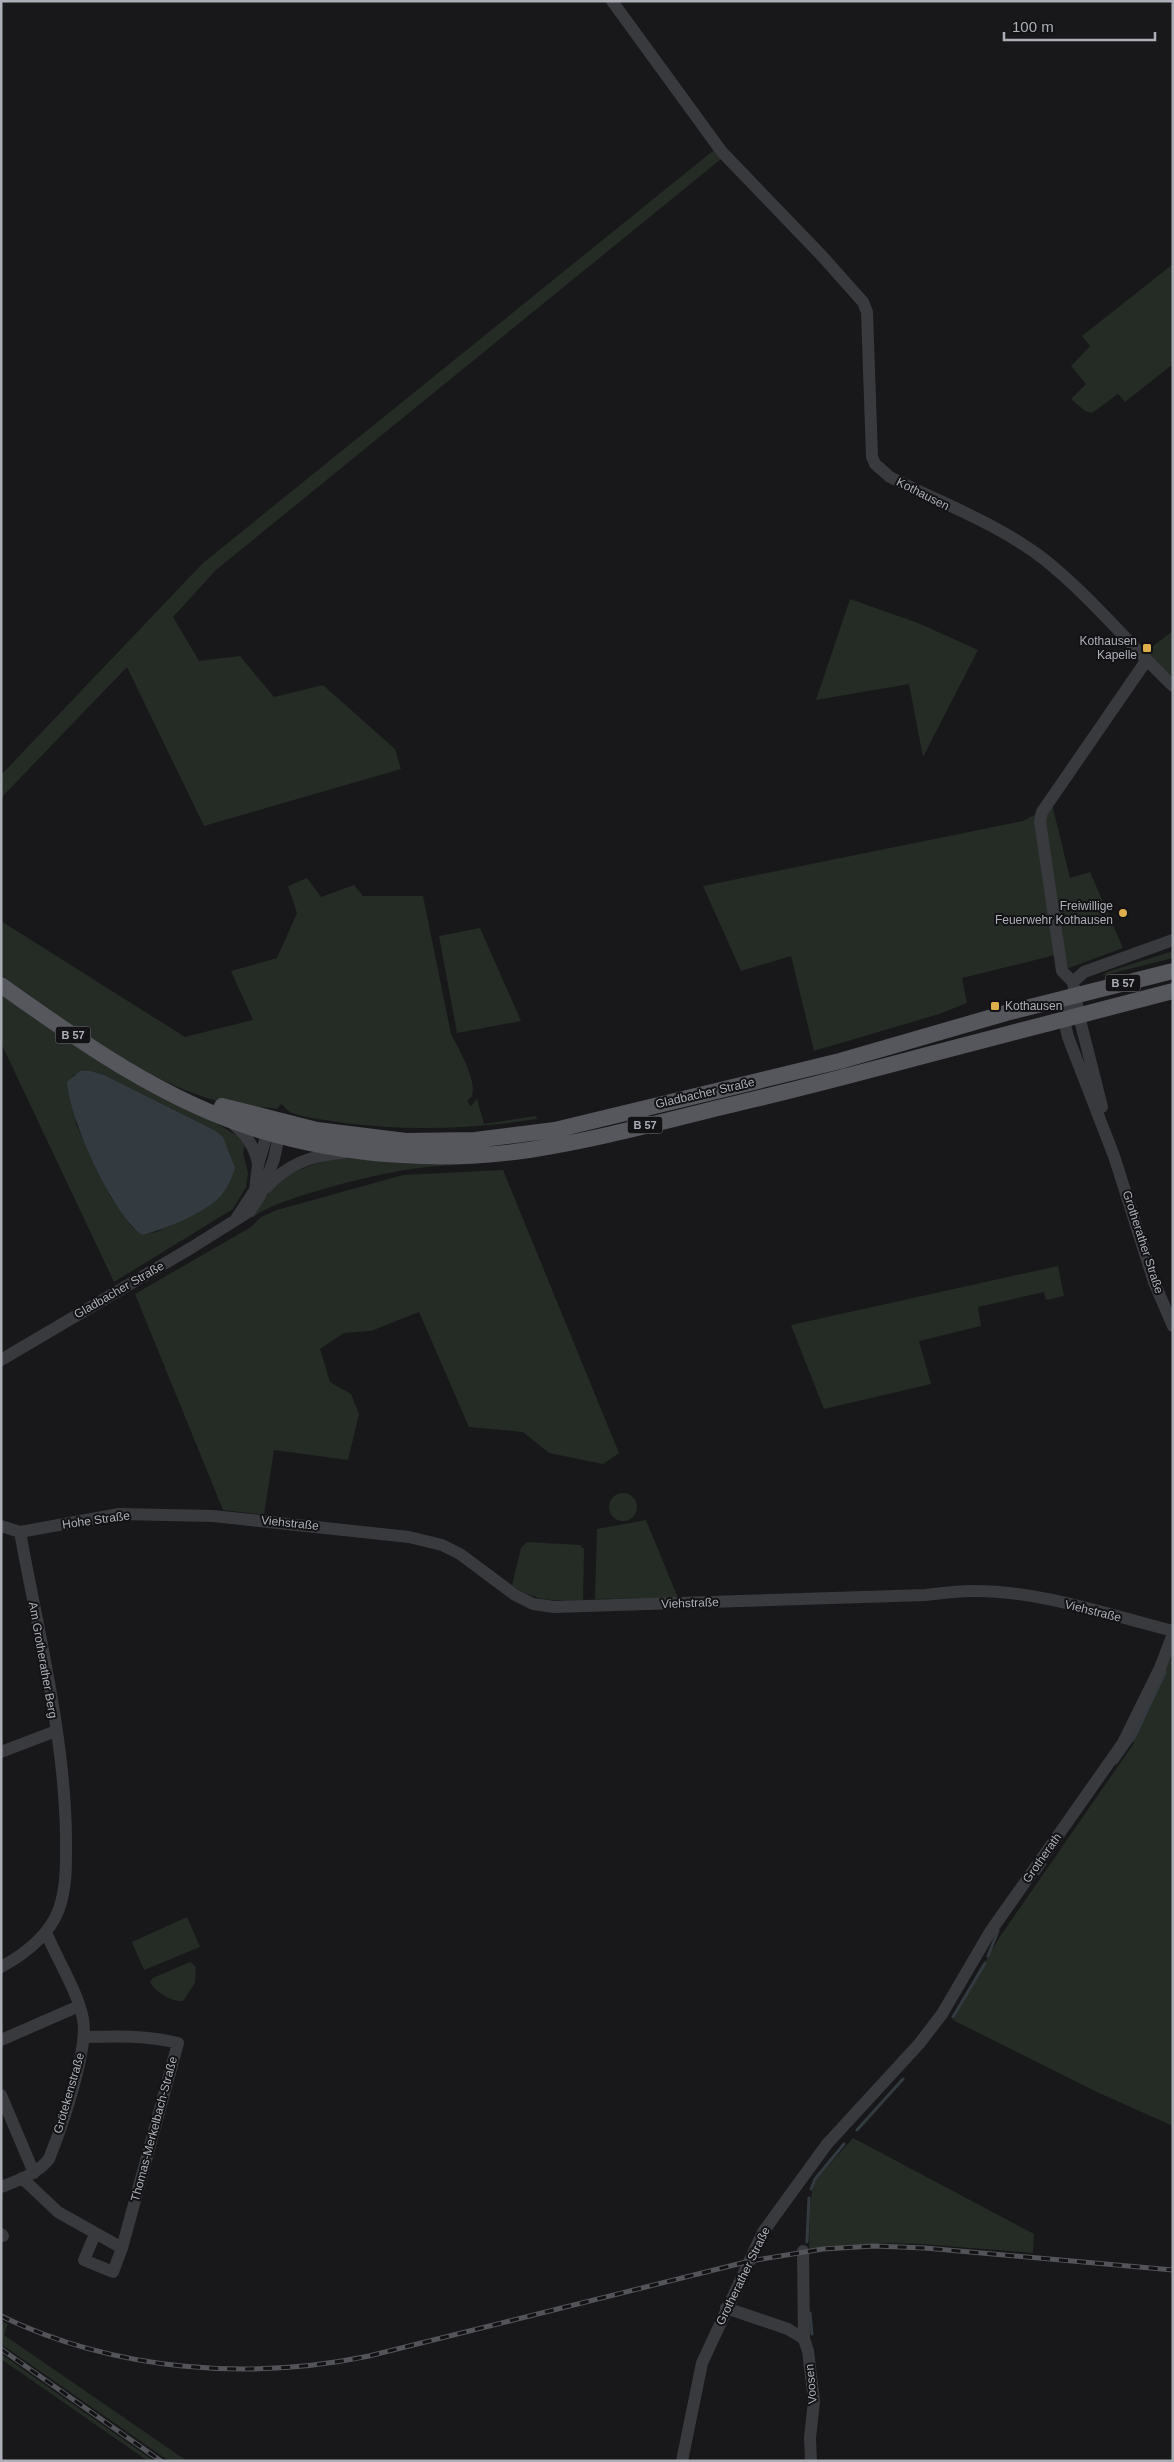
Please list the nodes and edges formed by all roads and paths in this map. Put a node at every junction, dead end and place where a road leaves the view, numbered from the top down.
1 (612, 1) edge
2 (1146, 661) junction
3 (1173, 686) edge
4 (1173, 940) edge
5 (1173, 971) edge
6 (1, 985) edge
7 (1074, 989) junction
8 (1173, 991) edge
9 (1071, 1018) junction
10 (149, 1080) junction
11 (226, 1118) junction
12 (275, 1129) junction
13 (359, 1151) junction
14 (258, 1165) junction
15 (261, 1194) junction
16 (236, 1219) junction
17 (1173, 1326) edge
18 (1, 1360) edge
19 (223, 1516) joint
20 (1, 1526) edge
21 (20, 1532) junction
22 (1173, 1633) edge
23 (56, 1731) junction
24 (1, 1752) edge
25 (44, 1934) junction
26 (1, 1967) edge
27 (79, 2006) junction
28 (84, 2037) junction
29 (1, 2040) edge
30 (895, 2071) joint
31 (1, 2095) edge
32 (34, 2172) junction
33 (22, 2178) junction
34 (1, 2187) edge
35 (96, 2234) junction
36 (122, 2248) junction
37 (803, 2251) dead end
38 (726, 2308) junction
39 (804, 2338) junction
40 (682, 2461) edge
41 (811, 2461) edge

1 - 2 street, Kothausen
2 - 3 street, Kothausen
2 - 7 street
4 - 7 street
5 - 7 main road, Gladbacher Straße / B 57
6 - 10 main road, B 57
7 - 9 street, Grotherather Straße
7 - 12 main road, Gladbacher Straße / B 57
8 - 9 main road, Gladbacher Straße / B 57
9 - 13 main road, Gladbacher Straße / B 57
9 - 17 street, Grotherather Straße
10 - 11 main road, B 57
10 - 12 main road, B 57
11 - 12 main road, B 57
11 - 14 street
12 - 13 main road, B 57
12 - 14 street, Gladbacher Straße
12 - 15 street
13 - 15 street
14 - 16 street, Gladbacher Straße
15 - 16 street, Gladbacher Straße
16 - 18 street, Gladbacher Straße
19 - 21 street, Hohe Straße
19 - 22 street, Viehstraße
20 - 21 street, Hohe Straße
21 - 23 street, Am Grotherather Berg
22 - 30 street, Grotherath
23 - 24 street, Am Grotherather Berg
23 - 25 street
25 - 26 street
25 - 27 street, Grötekenstraße
27 - 28 street, Grötekenstraße
27 - 29 street
28 - 32 street, Grötekenstraße
28 - 36 street, Thomas-Merkelbach-Straße
30 - 38 street, Grotherather Straße
31 - 32 street
32 - 33 street, Grötekenstraße
33 - 34 street, Grötekenstraße
33 - 35 street
35 - 36 street
35 - 36 street, Thomas-Merkelbach-Straße
37 - 39 street, Voosen
38 - 39 street
38 - 40 street, Grotherather Straße
39 - 41 street, Voosen

